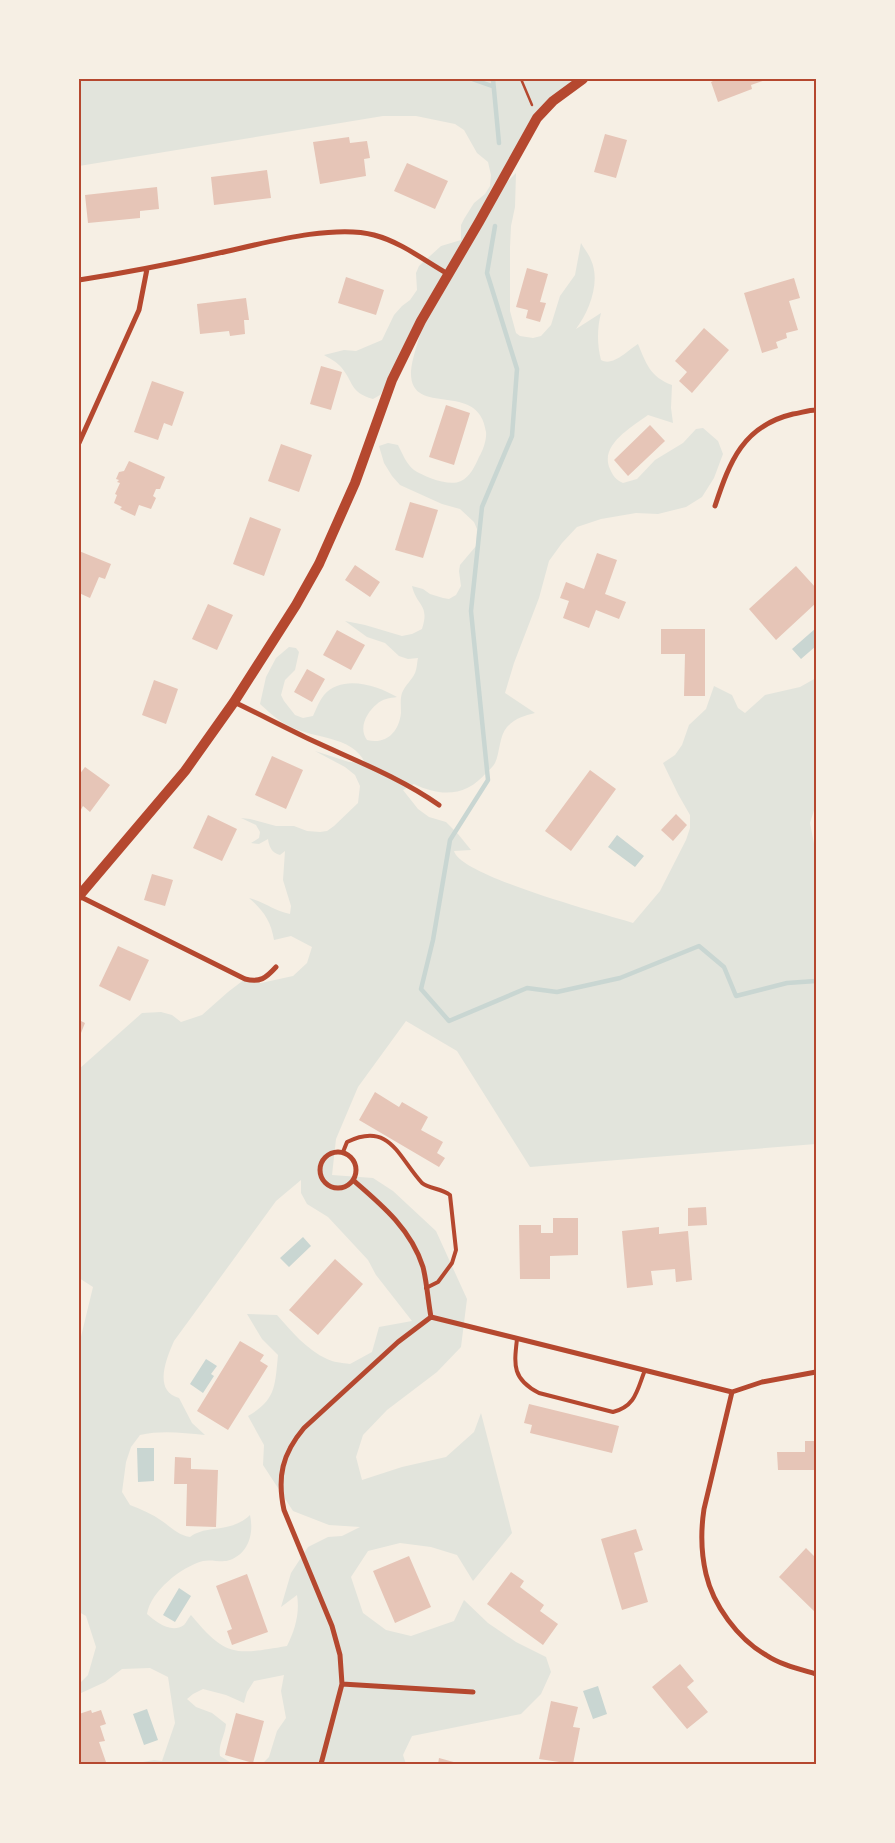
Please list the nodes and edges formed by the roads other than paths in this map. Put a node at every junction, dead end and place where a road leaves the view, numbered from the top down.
1 (583, 79) edge
2 (147, 269) junction
3 (448, 274) junction
4 (79, 280) edge
5 (816, 410) edge
6 (79, 443) edge
7 (715, 506) dead end
8 (234, 702) junction
9 (439, 805) dead end
10 (79, 896) edge
11 (276, 967) dead end
12 (343, 1152) junction
13 (353, 1180) junction
14 (426, 1288) junction
15 (431, 1318) junction
16 (517, 1338) junction
17 (644, 1370) junction
18 (816, 1372) edge
19 (732, 1392) junction
20 (816, 1674) edge
21 (342, 1684) junction
22 (473, 1692) dead end
23 (321, 1764) edge

1 - 3 main road
2 - 3 street
2 - 4 street
2 - 6 street
3 - 8 main road
5 - 7 street
8 - 9 street
8 - 10 main road
10 - 11 street
12 - 13 street
12 - 13 street
12 - 14 lane
13 - 14 street
14 - 15 street
15 - 16 street
15 - 21 street
16 - 17 street
16 - 17 lane
17 - 19 street
18 - 19 street
19 - 20 street
21 - 22 street
21 - 23 street

